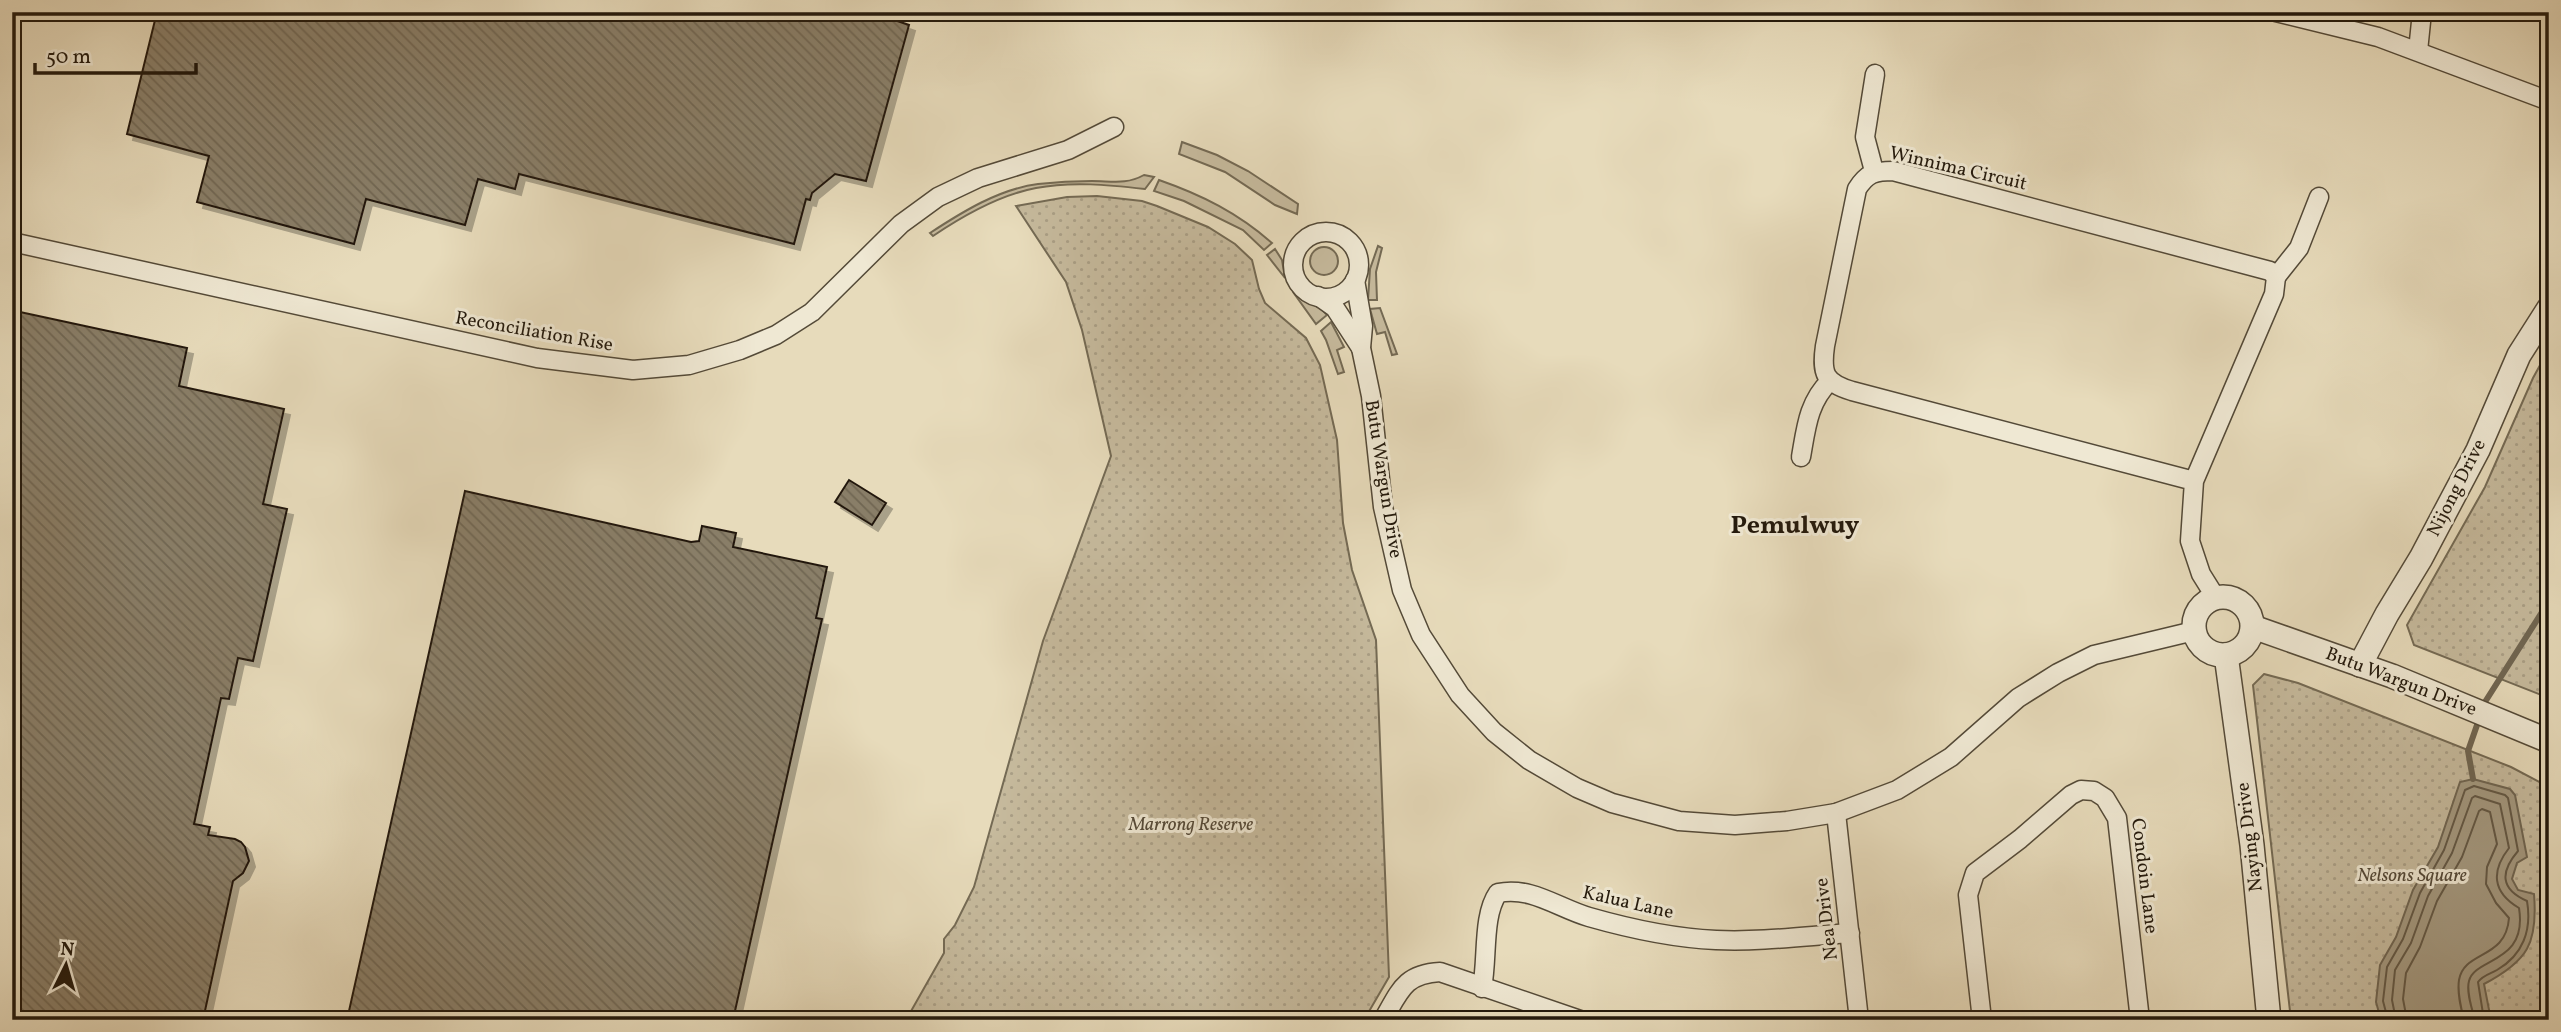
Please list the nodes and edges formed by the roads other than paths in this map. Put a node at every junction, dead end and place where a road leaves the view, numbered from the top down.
1 (2276, 12) edge
2 (2423, 12) edge
3 (2418, 51) junction
4 (1875, 74) dead end
5 (2549, 101) edge
6 (1114, 127) dead end
7 (1874, 172) junction
8 (2319, 197) dead end
9 (12, 242) edge
10 (2276, 277) junction
11 (1355, 280) junction
12 (1318, 296) junction
13 (2549, 308) edge
14 (1361, 348) junction
15 (1830, 381) junction
16 (1801, 457) dead end
17 (2194, 481) junction
18 (2216, 598) junction
19 (2253, 627) junction
20 (2194, 631) junction
21 (2226, 655) junction
22 (2360, 665) junction
23 (2549, 741) edge
24 (1836, 813) junction
25 (1850, 933) junction
26 (1482, 988) junction
27 (1535, 1013) edge
28 (1383, 1020) edge
29 (1580, 1020) edge
30 (1859, 1020) edge
31 (1982, 1020) edge
32 (2140, 1020) edge
33 (2269, 1020) edge

1 - 3 street
2 - 3 street
3 - 5 street
4 - 7 street
6 - 9 street, Reconciliation Rise
7 - 10 street, Winnima Circuit
7 - 15 street, Winnima Circuit
8 - 10 street
10 - 17 street
11 - 12 street
11 - 12 street, Butu Wargun Drive
11 - 14 street, Butu Wargun Drive
12 - 14 street, Butu Wargun Drive
13 - 22 street, Nijong Drive
14 - 24 street, Butu Wargun Drive
15 - 16 street
15 - 17 street
17 - 18 street
18 - 19 street
18 - 20 street
19 - 21 street
19 - 22 street, Butu Wargun Drive
20 - 21 street
20 - 24 street, Butu Wargun Drive
21 - 33 street, Naying Drive
22 - 23 street, Butu Wargun Drive
24 - 25 street, Nea Drive
25 - 26 street, Kalua Lane
25 - 30 street, Nea Drive
26 - 27 street
26 - 28 street
27 - 29 street
31 - 32 street, Condoin Lane

